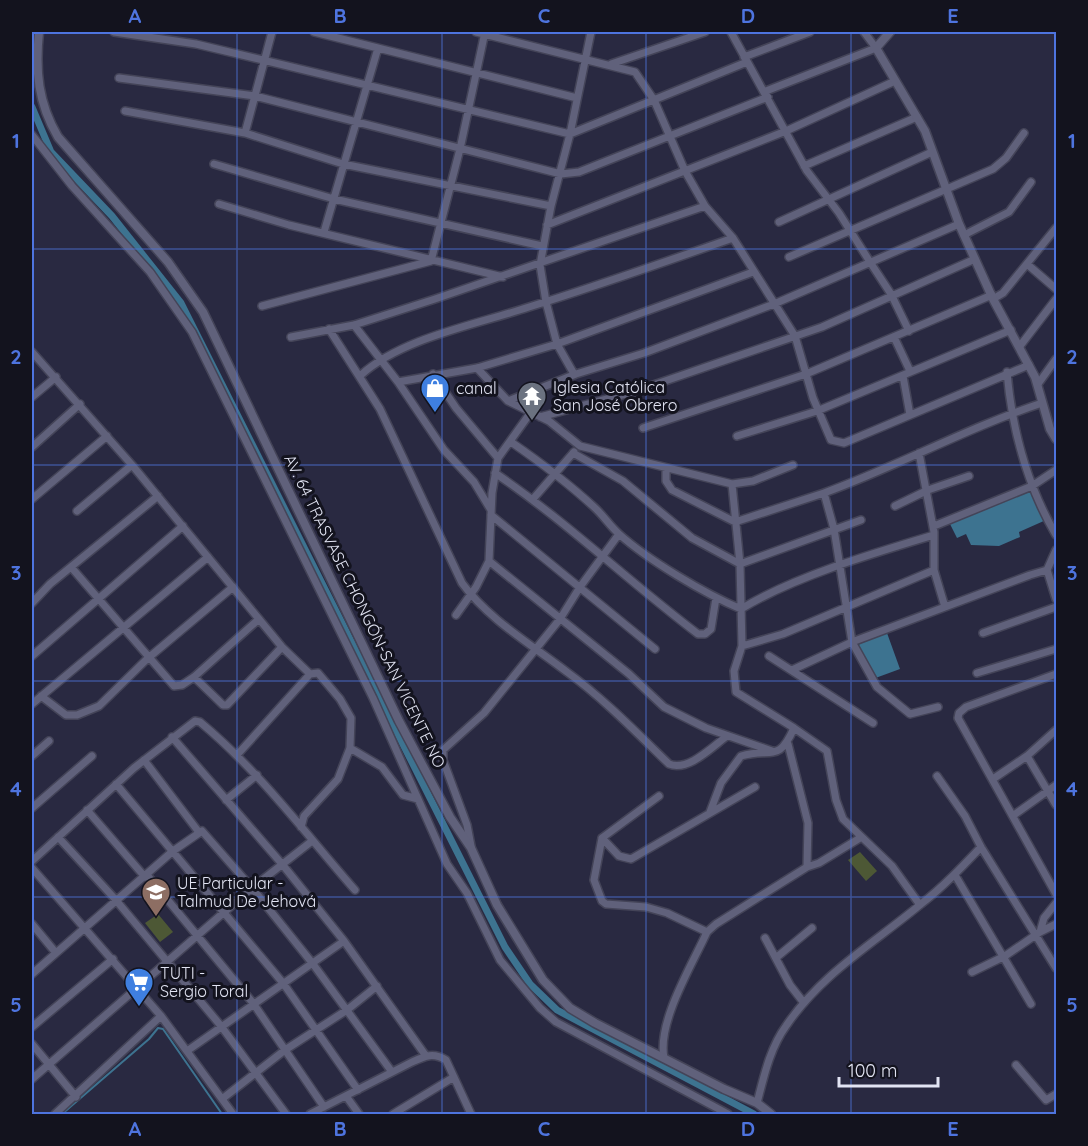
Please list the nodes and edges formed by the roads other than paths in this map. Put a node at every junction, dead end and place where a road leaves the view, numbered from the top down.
1 (39, 32) edge
2 (114, 32) edge
3 (272, 32) edge
4 (314, 32) edge
5 (476, 32) edge
6 (591, 32) edge
7 (705, 32) edge
8 (731, 32) edge
9 (810, 32) edge
10 (864, 32) edge
11 (890, 32) edge
12 (485, 33) edge
13 (378, 48) junction
14 (876, 48) junction
15 (585, 59) junction
16 (746, 59) junction
17 (266, 60) junction
18 (611, 64) junction
19 (476, 74) junction
20 (119, 78) dead end
21 (895, 81) junction
22 (367, 84) junction
23 (767, 94) junction
24 (255, 96) junction
25 (577, 98) junction
26 (654, 100) junction
27 (468, 110) junction
28 (125, 111) dead end
29 (917, 117) junction
30 (355, 123) junction
31 (786, 131) junction
32 (245, 133) junction
33 (1024, 133) dead end
34 (570, 134) junction
35 (32, 135) edge
36 (670, 135) junction
37 (460, 149) junction
38 (932, 152) junction
39 (214, 164) dead end
40 (343, 164) junction
41 (804, 166) junction
42 (685, 171) junction
43 (561, 174) junction
44 (1031, 182) dead end
45 (449, 185) junction
46 (946, 190) junction
47 (334, 199) junction
48 (828, 199) junction
49 (219, 204) dead end
50 (550, 206) junction
51 (705, 206) junction
52 (780, 222) dead end
53 (440, 223) junction
54 (959, 224) junction
55 (547, 225) junction
56 (1056, 228) edge
57 (850, 231) junction
58 (324, 232) junction
59 (964, 235) junction
60 (733, 238) junction
61 (542, 246) junction
62 (789, 257) dead end
63 (975, 259) junction
64 (431, 261) junction
65 (870, 262) junction
66 (1027, 264) junction
67 (540, 265) junction
68 (753, 272) junction
69 (503, 277) junction
70 (1056, 288) edge
71 (892, 296) junction
72 (992, 297) junction
73 (1056, 299) edge
74 (546, 302) junction
75 (774, 304) junction
76 (262, 306) dead end
77 (354, 325) junction
78 (329, 329) junction
79 (1011, 330) junction
80 (909, 331) junction
81 (795, 336) junction
82 (291, 337) dead end
83 (894, 337) junction
84 (557, 344) junction
85 (1020, 346) junction
86 (32, 352) edge
87 (378, 360) junction
88 (1056, 360) edge
89 (1029, 365) junction
90 (477, 368) junction
91 (910, 371) junction
92 (1007, 372) junction
93 (433, 374) junction
94 (574, 374) junction
95 (806, 374) junction
96 (361, 375) junction
97 (903, 376) junction
98 (56, 377) junction
99 (398, 382) junction
100 (1038, 384) junction
101 (32, 397) edge
102 (508, 401) junction
103 (1042, 403) junction
104 (80, 404) junction
105 (817, 411) junction
106 (531, 412) junction
107 (1010, 413) junction
108 (910, 415) junction
109 (540, 417) junction
110 (1056, 421) edge
111 (643, 428) dead end
112 (1050, 429) junction
113 (107, 436) junction
114 (737, 436) dead end
115 (1056, 439) edge
116 (511, 442) junction
117 (580, 446) junction
118 (32, 447) edge
119 (573, 453) junction
120 (919, 453) junction
121 (498, 458) junction
122 (132, 465) junction
123 (793, 465) dead end
124 (666, 469) junction
125 (1056, 471) edge
126 (495, 473) junction
127 (555, 473) junction
128 (969, 476) dead end
129 (732, 484) junction
130 (1032, 486) junction
131 (928, 490) junction
132 (824, 493) junction
133 (158, 496) junction
134 (32, 499) edge
135 (533, 499) junction
136 (895, 506) dead end
137 (77, 511) dead end
138 (491, 513) junction
139 (861, 520) dead end
140 (735, 522) junction
141 (183, 526) junction
142 (934, 526) junction
143 (834, 529) junction
144 (619, 534) junction
145 (934, 535) junction
146 (1056, 535) edge
147 (1056, 550) edge
148 (208, 557) junction
149 (601, 557) junction
150 (489, 561) junction
151 (740, 564) junction
152 (840, 566) junction
153 (71, 567) junction
154 (934, 570) junction
155 (1047, 570) junction
156 (233, 587) junction
157 (580, 587) junction
158 (1056, 594) edge
159 (471, 595) junction
160 (716, 598) junction
161 (98, 600) junction
162 (32, 603) edge
163 (845, 606) junction
164 (945, 607) junction
165 (1056, 607) edge
166 (741, 609) junction
167 (456, 615) dead end
168 (259, 619) junction
169 (560, 619) junction
170 (122, 629) junction
171 (982, 633) dead end
172 (852, 642) junction
173 (742, 646) junction
174 (282, 647) junction
175 (534, 649) junction
176 (1056, 649) edge
177 (655, 650) dead end
178 (32, 656) edge
179 (769, 656) dead end
180 (147, 658) junction
181 (792, 670) junction
182 (310, 674) junction
183 (977, 674) dead end
184 (1056, 674) edge
185 (194, 677) junction
186 (32, 692) edge
187 (40, 697) junction
188 (32, 704) edge
189 (938, 707) dead end
190 (873, 723) dead end
191 (794, 728) junction
192 (1056, 730) edge
193 (727, 736) junction
194 (172, 737) junction
195 (49, 741) dead end
196 (788, 744) junction
197 (350, 748) junction
198 (777, 752) junction
199 (237, 755) junction
200 (32, 756) edge
201 (92, 756) dead end
202 (1027, 756) junction
203 (144, 760) junction
204 (257, 775) junction
205 (936, 776) dead end
206 (993, 779) junction
207 (116, 784) junction
208 (1056, 785) edge
209 (755, 787) dead end
210 (1050, 791) junction
211 (659, 796) dead end
212 (417, 799) junction
213 (226, 800) junction
214 (1056, 806) edge
215 (32, 808) edge
216 (87, 810) junction
217 (710, 812) junction
218 (1014, 815) junction
219 (301, 827) junction
220 (198, 831) junction
221 (58, 837) junction
222 (602, 837) junction
223 (860, 837) junction
224 (312, 842) junction
225 (471, 848) junction
226 (981, 848) junction
227 (173, 851) junction
228 (32, 861) edge
229 (282, 864) junction
230 (807, 867) junction
231 (32, 868) edge
232 (954, 875) junction
233 (146, 876) junction
234 (252, 888) junction
235 (355, 890) dead end
236 (1056, 894) edge
237 (116, 901) junction
238 (1056, 903) edge
239 (920, 905) junction
240 (225, 912) junction
241 (32, 924) edge
242 (1056, 924) edge
243 (85, 927) junction
244 (812, 928) dead end
245 (707, 932) junction
246 (1038, 933) junction
247 (197, 936) junction
248 (765, 938) dead end
249 (344, 941) junction
250 (56, 952) junction
251 (1005, 956) junction
252 (777, 957) junction
253 (113, 959) junction
254 (167, 962) junction
255 (313, 964) junction
256 (1056, 968) edge
257 (972, 972) dead end
258 (32, 974) edge
259 (283, 982) junction
260 (377, 986) junction
261 (136, 987) junction
262 (253, 1003) junction
263 (804, 1003) junction
264 (1031, 1004) dead end
265 (347, 1010) junction
266 (161, 1016) junction
267 (221, 1026) junction
268 (32, 1027) edge
269 (317, 1029) junction
270 (32, 1044) edge
271 (285, 1050) junction
272 (187, 1051) junction
273 (426, 1056) junction
274 (664, 1058) junction
275 (49, 1064) junction
276 (1016, 1065) dead end
277 (255, 1072) junction
278 (392, 1072) junction
279 (453, 1077) junction
280 (32, 1079) edge
281 (358, 1090) junction
282 (1056, 1094) edge
283 (346, 1096) junction
284 (76, 1097) junction
285 (222, 1099) junction
286 (757, 1103) junction
287 (324, 1107) junction
288 (470, 1112) edge
289 (55, 1114) edge
290 (233, 1114) edge
291 (286, 1114) edge
292 (310, 1114) edge
293 (359, 1114) edge
294 (393, 1114) edge
295 (461, 1114) edge
296 (728, 1114) edge
297 (771, 1114) edge

1 - 225 street, AV. 64 TRASVASE CHONGÓN-SAN VICENTE NO
2 - 17 street
3 - 17 street
4 - 13 street
5 - 12 street
6 - 15 street
7 - 18 street
8 - 16 street
9 - 16 street
10 - 14 street
11 - 14 street
12 - 15 street
12 - 19 street
13 - 19 street
13 - 22 street
14 - 21 street
14 - 23 street
15 - 18 street
15 - 25 street
16 - 23 street
16 - 26 street
17 - 22 street
17 - 24 street
18 - 26 street
19 - 25 street
19 - 27 street
20 - 24 street
21 - 29 street
21 - 31 street
22 - 27 street
22 - 30 street
23 - 31 street
23 - 36 street
24 - 30 street
24 - 32 street
25 - 34 street
26 - 34 street
26 - 36 street
27 - 34 street
27 - 37 street
28 - 32 street
29 - 38 street
29 - 41 street
30 - 37 street
30 - 40 street
31 - 41 street
31 - 42 street
32 - 40 street
33 - 46 street
34 - 43 street
35 - 212 street
36 - 42 street
36 - 43 street
37 - 43 street
37 - 45 street
38 - 46 street
38 - 48 street
39 - 47 street
40 - 45 street
40 - 47 street
41 - 48 street
42 - 51 street
42 - 55 street
43 - 50 street
44 - 59 street
45 - 50 street
45 - 53 street
46 - 54 street
46 - 57 street
47 - 53 street
47 - 58 street
48 - 52 street
48 - 57 street
49 - 58 street
50 - 55 street
51 - 60 street
51 - 67 street
53 - 61 street
53 - 64 street
54 - 59 street
54 - 65 street
55 - 61 street
56 - 66 street
57 - 62 street
57 - 65 street
58 - 64 street
59 - 63 street
60 - 68 street
60 - 74 street
61 - 67 street
63 - 71 street
63 - 72 street
64 - 69 street
64 - 76 street
65 - 71 street
65 - 75 street
66 - 70 street
66 - 72 street
67 - 69 street
67 - 74 street
68 - 75 street
68 - 84 street
69 - 77 street
71 - 80 street
71 - 81 street
72 - 79 street
72 - 80 street
73 - 85 street
74 - 84 street
74 - 87 street
75 - 81 street
75 - 94 street
77 - 78 street
77 - 87 street
78 - 82 street
78 - 96 street
79 - 85 street
79 - 91 street
80 - 83 street
81 - 95 street
81 - 109 street
83 - 91 street
83 - 95 street
84 - 90 street
84 - 94 street
85 - 89 street
86 - 98 street
87 - 96 street
87 - 99 street
88 - 100 street
89 - 92 street
89 - 100 street
90 - 93 street
90 - 102 street
91 - 97 street
92 - 107 street
92 - 108 street
93 - 99 street
93 - 121 street
94 - 102 street
95 - 105 street
95 - 111 street
96 - 159 street
97 - 105 street
97 - 108 street
98 - 101 street
98 - 104 street
99 - 138 street
100 - 103 street
102 - 106 street
103 - 107 street
103 - 112 street
104 - 113 street
104 - 118 street
105 - 108 street
105 - 114 street
106 - 109 street
106 - 116 street
107 - 120 street
107 - 130 street
109 - 117 street
110 - 112 street
112 - 115 street
113 - 122 street
113 - 134 street
116 - 121 street
116 - 127 street
117 - 119 street
117 - 124 street
119 - 127 street
119 - 151 street
120 - 131 street
120 - 132 street
121 - 126 street
122 - 133 street
122 - 137 street
123 - 129 street
124 - 129 street
124 - 140 street
125 - 130 street
126 - 135 street
126 - 138 street
127 - 135 street
127 - 144 street
128 - 131 street
129 - 140 street
130 - 142 street
130 - 146 street
131 - 136 street
131 - 142 street
132 - 140 street
132 - 143 street
133 - 141 street
133 - 153 street
135 - 149 street
138 - 150 street
138 - 157 street
139 - 143 street
140 - 151 street
141 - 148 street
141 - 161 street
142 - 145 street
143 - 151 street
143 - 152 street
144 - 149 street
144 - 160 street
145 - 152 street
145 - 154 street
147 - 155 street
148 - 156 street
148 - 170 street
149 - 157 street
149 - 160 street
150 - 159 street
150 - 169 street
151 - 166 street
152 - 163 street
152 - 166 street
153 - 161 street
153 - 162 street
154 - 163 street
154 - 164 street
155 - 158 street
155 - 164 street
156 - 168 street
156 - 180 street
157 - 169 street
157 - 177 street
159 - 167 street
159 - 175 street
160 - 166 street
161 - 170 street
161 - 178 street
163 - 172 street
163 - 173 street
164 - 172 street
165 - 171 street
166 - 173 street
168 - 174 street
168 - 185 street
169 - 175 street
169 - 193 street
170 - 180 street
170 - 187 street
172 - 181 street
172 - 189 street
173 - 191 street
174 - 182 street
174 - 185 street
175 - 193 street
175 - 225 street
176 - 183 street
179 - 181 street
180 - 185 street
180 - 187 street
181 - 190 street
182 - 197 street
182 - 199 street
184 - 206 street
186 - 187 street
187 - 188 street
191 - 196 street
191 - 223 street
192 - 202 street
193 - 198 street
194 - 199 street
194 - 203 street
194 - 213 street
195 - 200 street
196 - 198 street
196 - 230 street
197 - 212 street
197 - 219 street
198 - 217 street
199 - 204 street
201 - 215 street
202 - 206 street
202 - 210 street
203 - 207 street
203 - 220 street
204 - 213 street
204 - 219 street
205 - 226 street
206 - 218 street
207 - 216 street
207 - 227 street
208 - 210 street
209 - 217 street
210 - 214 street
210 - 218 street
211 - 222 street
212 - 296 street
213 - 229 street
216 - 221 street
216 - 233 street
217 - 222 street
218 - 236 street
219 - 224 street
220 - 227 street
220 - 234 street
221 - 228 street
221 - 237 street
222 - 245 street
223 - 230 street
223 - 239 street
224 - 229 street
224 - 235 street
225 - 274 street, AV. 64 TRASVASE CHONGÓN-SAN VICENTE NO
226 - 232 street
226 - 246 street
227 - 233 street
227 - 240 street
229 - 234 street
229 - 249 street
230 - 245 street
231 - 243 street
232 - 239 street
232 - 251 street
233 - 237 street
233 - 247 street
234 - 240 street
234 - 255 street
237 - 243 street
237 - 254 street
238 - 246 street
239 - 263 street
240 - 247 street
240 - 259 street
241 - 250 street
242 - 246 street
243 - 250 street
243 - 253 street
244 - 252 street
245 - 274 street
246 - 251 street
246 - 256 street
247 - 254 street
247 - 262 street
248 - 252 street
249 - 255 street
249 - 260 street
250 - 258 street
251 - 257 street
251 - 264 street
252 - 263 street
253 - 261 street
253 - 268 street
254 - 261 street
254 - 267 street
255 - 259 street
255 - 265 street
259 - 262 street
259 - 269 street
260 - 265 street
260 - 273 street
261 - 266 street
261 - 275 street
262 - 267 street
262 - 271 street
263 - 286 street
265 - 269 street
265 - 278 street
266 - 272 street
266 - 284 street
267 - 272 street
267 - 277 street
269 - 271 street
269 - 281 street
270 - 275 street
271 - 277 street
271 - 287 street
272 - 285 street
273 - 278 street
273 - 279 street
274 - 286 street, AV. 64 TRASVASE CHONGÓN-SAN VICENTE NO
275 - 280 street
275 - 284 street
276 - 282 street
277 - 285 street
277 - 291 street
278 - 281 street
279 - 288 street
279 - 294 street
281 - 283 street
283 - 287 street
283 - 293 street
284 - 289 street
285 - 290 street
286 - 297 street, AV. 64 TRASVASE CHONGÓN-SAN VICENTE NO
287 - 292 street
288 - 295 street

